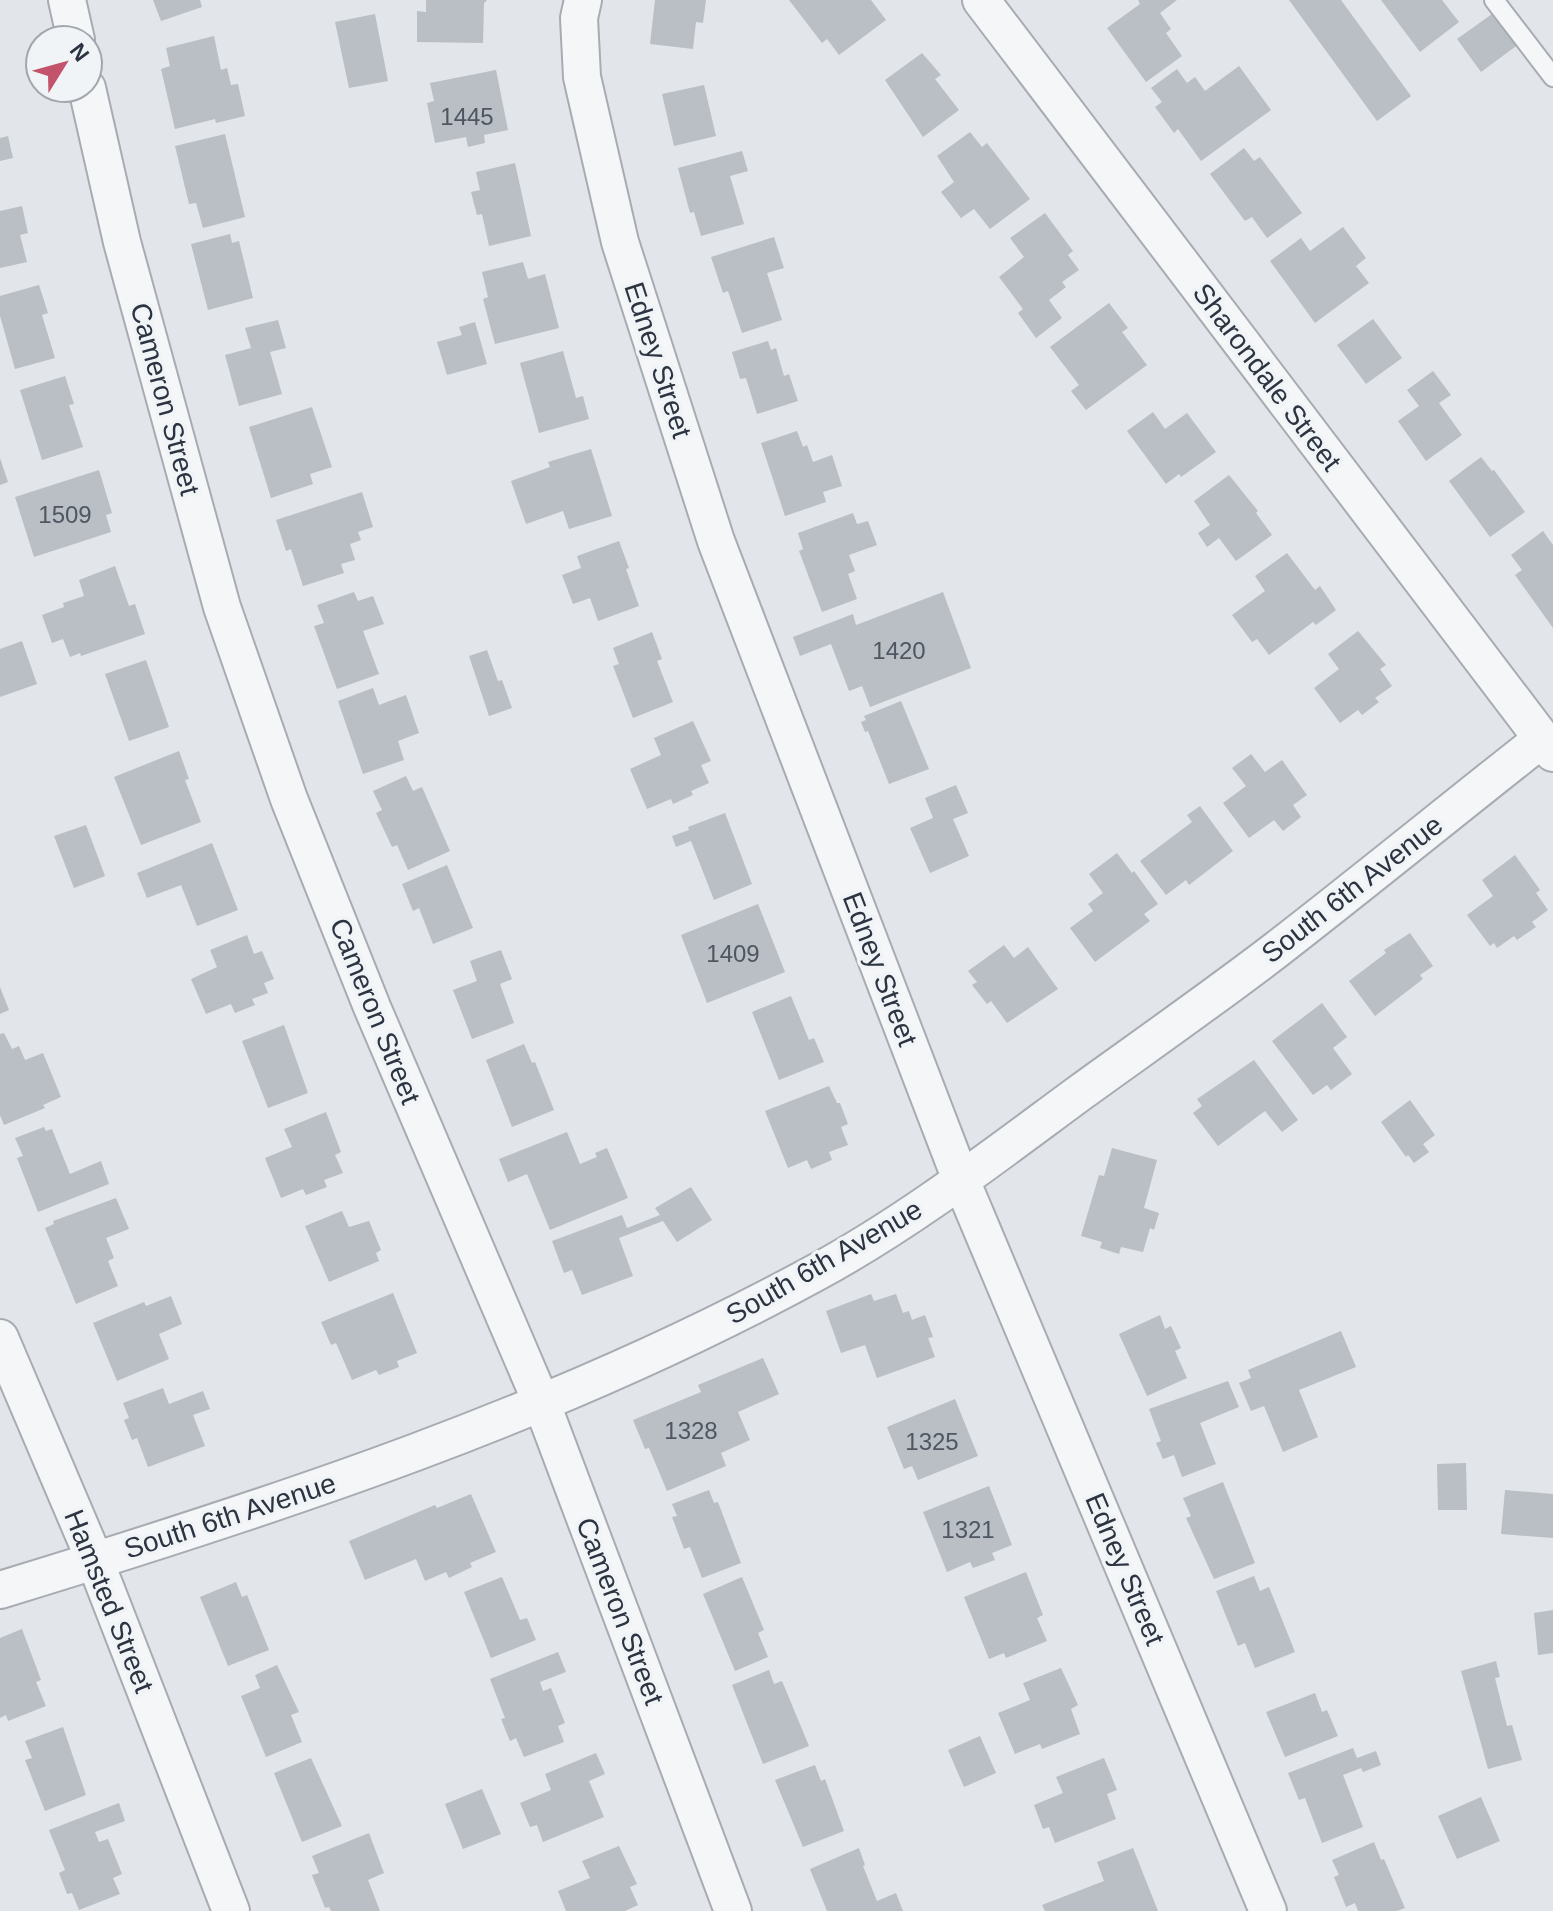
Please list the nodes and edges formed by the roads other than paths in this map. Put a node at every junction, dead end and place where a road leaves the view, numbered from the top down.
1 (67, 0) edge
2 (583, 0) edge
3 (981, 0) edge
4 (1494, 0) edge
5 (72, 24) edge
6 (1553, 77) edge
7 (91, 104) edge
8 (1548, 746) edge
9 (961, 1180) junction
10 (0, 1338) edge
11 (542, 1404) junction
12 (95, 1561) junction
13 (0, 1590) edge
14 (231, 1911) edge
15 (733, 1911) edge
16 (1268, 1911) edge

1 - 5 street
2 - 9 street, Edney Street
3 - 8 street, Sharondale Street
4 - 6 lane
7 - 11 street, Cameron Street
8 - 9 street, South 6th Avenue
9 - 11 street, South 6th Avenue
9 - 16 street, Edney Street
10 - 12 street, Hamsted Street
11 - 12 street, South 6th Avenue
11 - 15 street, Cameron Street
12 - 13 street, South 6th Avenue
12 - 14 street, Hamsted Street

